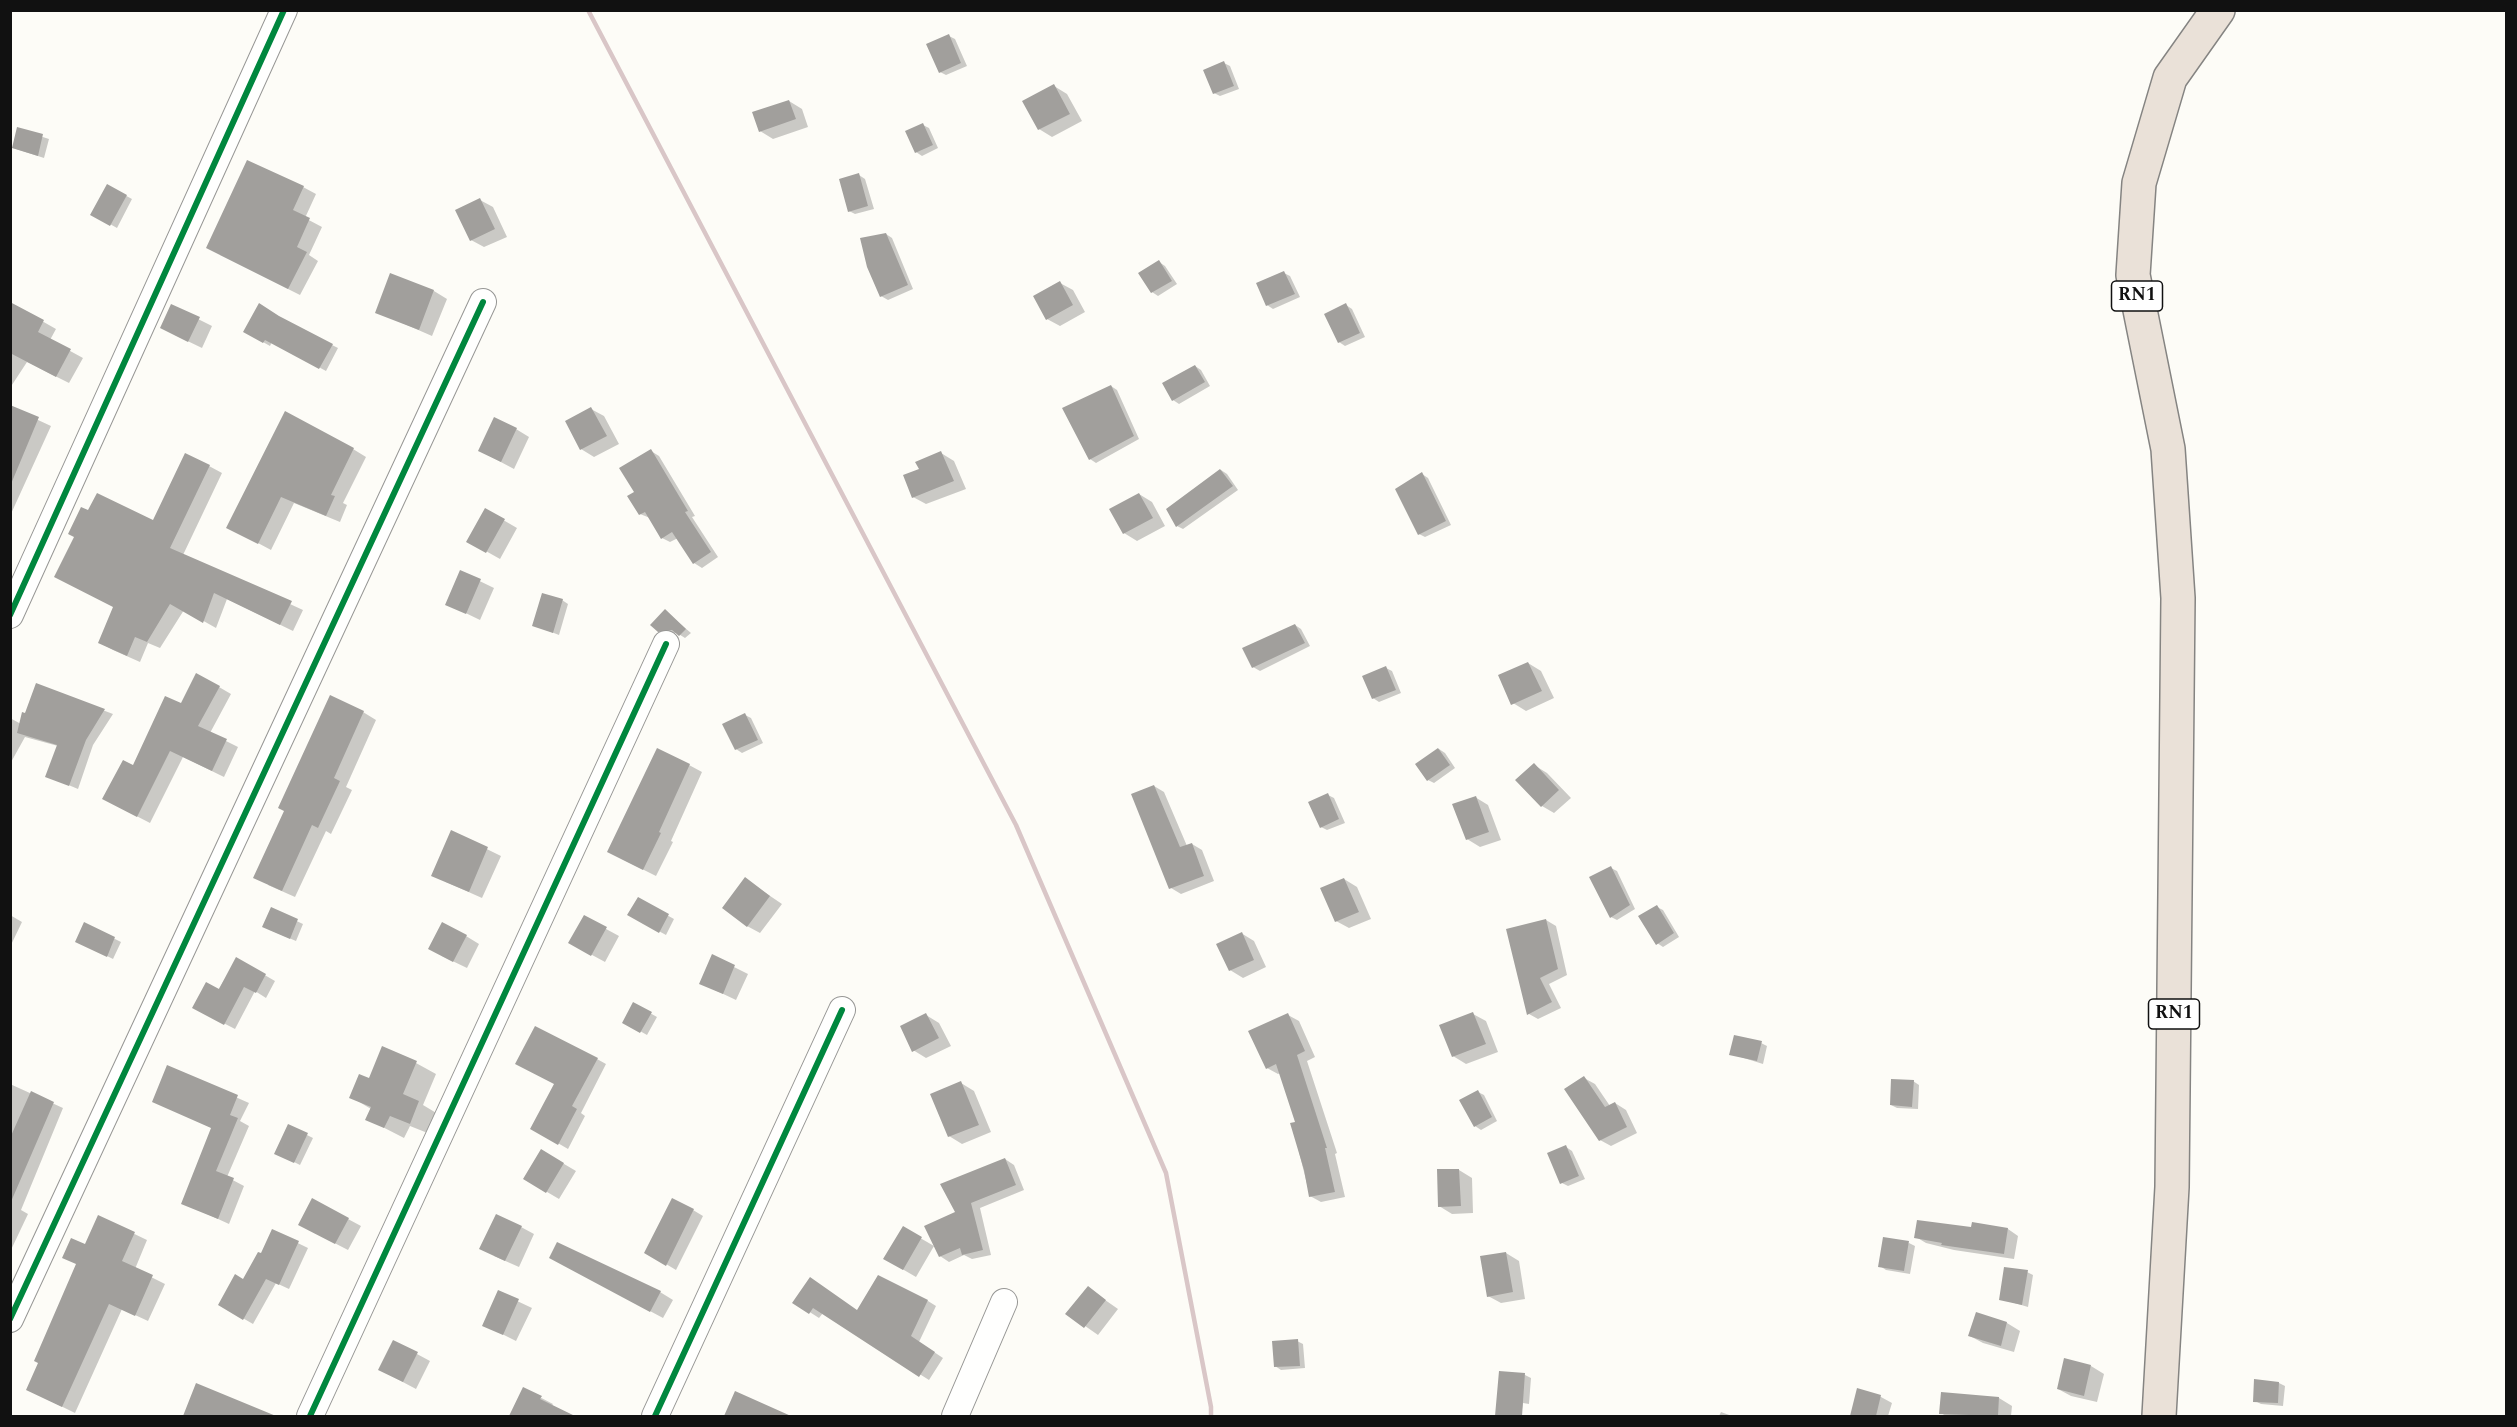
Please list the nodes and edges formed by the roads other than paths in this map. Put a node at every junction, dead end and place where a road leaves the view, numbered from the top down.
1 (284, 10) edge
2 (2218, 10) edge
3 (483, 302) dead end
4 (10, 615) edge
5 (666, 644) dead end
6 (842, 1010) dead end
7 (1004, 1302) dead end
8 (10, 1319) edge
9 (310, 1416) edge
10 (655, 1416) edge
11 (955, 1416) edge
12 (2159, 1416) edge

1 - 4 street
2 - 12 highway, RN1
3 - 8 street
5 - 9 street
6 - 10 street
7 - 11 street

